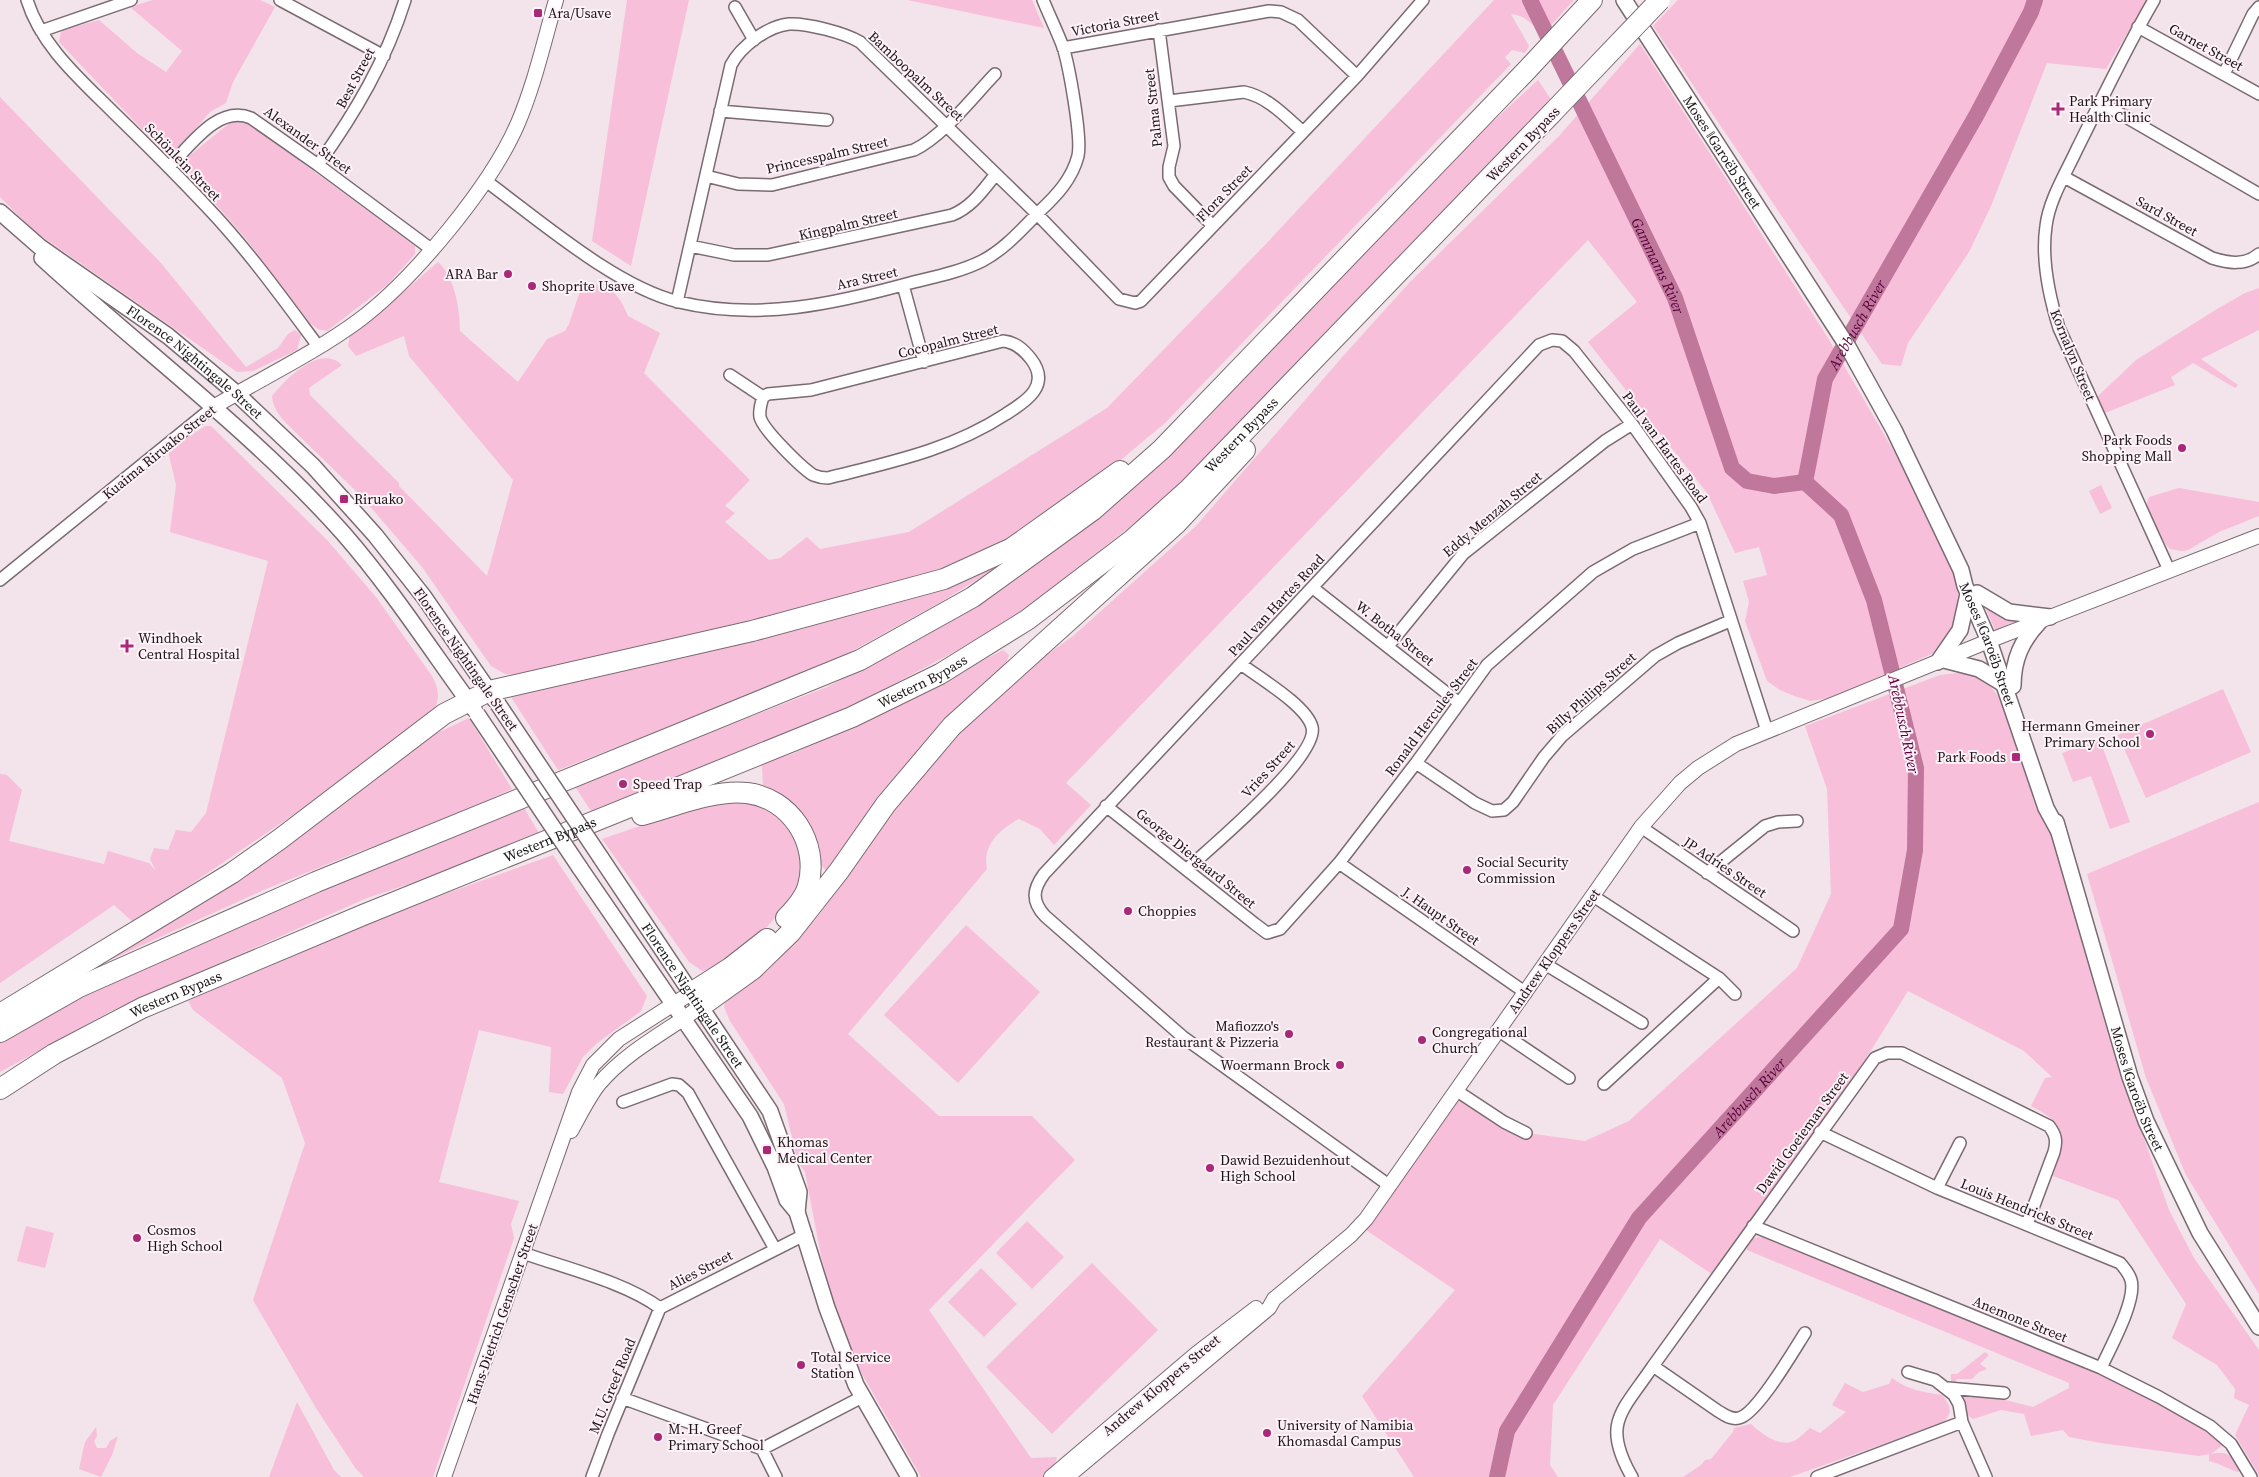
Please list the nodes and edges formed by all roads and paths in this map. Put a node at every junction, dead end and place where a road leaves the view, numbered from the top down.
1 (28, 0) edge
2 (131, 0) edge
3 (280, 0) edge
4 (405, 0) edge
5 (556, 0) edge
6 (1043, 0) edge
7 (1423, 0) edge
8 (1592, 0) edge
9 (1624, 0) edge
10 (1660, 0) edge
11 (2154, 0) edge
12 (735, 7) dead end
13 (2259, 7) edge
14 (2138, 27) junction
15 (1159, 30) junction
16 (41, 31) junction
17 (754, 40) junction
18 (1063, 48) junction
19 (384, 56) junction
20 (995, 74) dead end
21 (2224, 74) junction
22 (1357, 76) junction
23 (2259, 94) edge
24 (1169, 101) junction
25 (2100, 102) junction
26 (720, 111) junction
27 (827, 120) dead end
28 (946, 125) junction
29 (1303, 132) junction
30 (318, 165) junction
31 (169, 167) junction
32 (996, 174) junction
33 (706, 176) junction
34 (2064, 177) junction
35 (486, 181) junction
36 (2259, 194) edge
37 (0, 212) edge
38 (1037, 214) junction
39 (0, 219) edge
40 (1213, 226) junction
41 (690, 246) junction
42 (431, 249) junction
43 (2259, 254) edge
44 (903, 285) junction
45 (677, 302) junction
46 (1363, 312) junction
47 (318, 346) junction
48 (1248, 358) junction
49 (924, 362) junction
50 (730, 375) dead end
51 (236, 393) junction
52 (763, 397) junction
53 (212, 408) junction
54 (1632, 424) junction
55 (1700, 523) junction
56 (2259, 530) edge
57 (2259, 536) edge
58 (2175, 568) junction
59 (0, 580) edge
60 (1313, 588) junction
61 (1972, 594) junction
62 (2045, 619) junction
63 (1730, 621) junction
64 (1993, 640) junction
65 (1388, 646) junction
66 (1941, 661) junction
67 (1242, 664) junction
68 (2007, 684) junction
69 (493, 697) junction
70 (1458, 702) junction
71 (472, 707) junction
72 (1767, 731) junction
73 (1416, 762) junction
74 (1106, 806) junction
75 (1796, 822) dead end
76 (1640, 828) junction
77 (568, 833) junction
78 (1339, 863) junction
79 (1187, 869) junction
80 (1707, 873) junction
81 (1593, 896) junction
82 (1793, 932) dead end
83 (1268, 933) joint
84 (1545, 964) junction
85 (1718, 978) junction
86 (1526, 993) junction
87 (1735, 994) dead end
88 (695, 1000) junction
89 (672, 1004) junction
90 (0, 1014) edge
91 (683, 1020) junction
92 (1642, 1023) dead end
93 (1499, 1030) junction
94 (0, 1032) edge
95 (1570, 1078) dead end
96 (1604, 1084) dead end
97 (0, 1089) edge
98 (1457, 1091) junction
99 (623, 1102) dead end
100 (1526, 1132) dead end
101 (1820, 1132) junction
102 (1960, 1143) dead end
103 (560, 1151) junction
104 (1390, 1186) junction
105 (1937, 1188) junction
106 (797, 1212) junction
107 (2027, 1224) junction
108 (1753, 1226) junction
109 (806, 1234) junction
110 (775, 1249) junction
111 (523, 1253) junction
112 (1274, 1299) junction
113 (660, 1308) junction
114 (2259, 1327) edge
115 (1805, 1333) dead end
116 (1653, 1366) junction
117 (2101, 1368) junction
118 (1908, 1372) dead end
119 (1948, 1388) junction
120 (2004, 1393) dead end
121 (861, 1396) junction
122 (622, 1398) junction
123 (1962, 1422) junction
124 (762, 1450) junction
125 (444, 1477) edge
126 (592, 1477) edge
127 (776, 1477) edge
128 (897, 1477) edge
129 (909, 1477) edge
130 (1051, 1477) edge
131 (1067, 1477) edge
132 (1632, 1477) edge
133 (1816, 1477) edge
134 (1986, 1477) edge
135 (2252, 1477) edge

1 - 16 street, Schönlein Street
2 - 16 street
3 - 19 street
4 - 19 street, Best Street
5 - 35 street, Kuaima Riruako Street
6 - 18 street, Ara Street
7 - 22 street, Flora Street
8 - 48 highway
9 - 61 main road, Moses ǁGaroëb Street
10 - 46 highway, Western Bypass, bridge
11 - 14 street, Kornalyn Street
12 - 17 street
13 - 21 street
14 - 21 street, Garnet Street
14 - 25 street, Kornalyn Street
15 - 18 street, Victoria Street
15 - 22 street, Victoria Street
15 - 24 street, Palma Street
16 - 31 street, Schönlein Street
17 - 26 street, Bamboopalm Street
17 - 28 street, Bamboopalm Street
18 - 38 street, Ara Street
19 - 30 street, Best Street
20 - 28 street, Princesspalm Street
21 - 23 street, Garnet Street
22 - 29 street, Flora Street
24 - 29 street
24 - 40 street, Palma Street
25 - 34 street, Kornalyn Street
25 - 36 street
26 - 27 street
26 - 33 street, Bamboopalm Street
28 - 32 street, Bamboopalm Street
28 - 33 street, Princesspalm Street
29 - 40 street, Flora Street
30 - 31 street, Alexander Street
30 - 42 street, Alexander Street
31 - 47 street, Schönlein Street
32 - 38 street, Bamboopalm Street
32 - 41 street, Kingpalm Street
33 - 41 street, Bamboopalm Street
34 - 43 street, Sard Street
34 - 58 street, Kornalyn Street
35 - 42 street, Kuaima Riruako Street
35 - 45 street, Ara Street
37 - 51 main road, Florence Nightingale Street
38 - 40 street, Flora Street
38 - 44 street, Ara Street
39 - 53 main road, Florence Nightingale Street
41 - 45 street, Bamboopalm Street
42 - 47 street, Kuaima Riruako Street
44 - 45 street, Ara Street
44 - 49 street
46 - 77 highway, Western Bypass
46 - 88 highway
47 - 51 street, Kuaima Riruako Street
48 - 69 highway
48 - 94 highway
49 - 52 street, Cocopalm Street
49 - 52 street, Cocopalm Street
50 - 52 street
51 - 53 street, Kuaima Riruako Street
51 - 69 main road, Florence Nightingale Street
53 - 59 street, Kuaima Riruako Street
53 - 71 main road, Florence Nightingale Street
54 - 55 street, Paul van Hartes Road
54 - 60 street, Paul van Hartes Road
54 - 65 street, Eddy Menzah Street
55 - 63 street, Paul van Hartes Road
55 - 70 street, Ronald Hercules Street
56 - 58 street
57 - 58 street
58 - 62 street
60 - 65 street, W. Botha Street
60 - 67 street, Paul van Hartes Road
61 - 62 main road
61 - 64 main road, Moses ǁGaroëb Street
61 - 66 main road
62 - 64 street
62 - 68 main road
63 - 72 street, Paul van Hartes Road
63 - 73 street, Billy Philips Street
64 - 66 street
64 - 68 main road, Moses ǁGaroëb Street
65 - 70 street, W. Botha Street
66 - 68 main road
66 - 72 street, Andrew Kloppers Street
67 - 74 street, Paul van Hartes Road
67 - 79 street, Vries Street
68 - 114 main road, Moses ǁGaroëb Street
69 - 71 highway
69 - 88 main road, Florence Nightingale Street, bridge
70 - 73 street, Ronald Hercules Street
71 - 89 main road, Florence Nightingale Street, bridge
71 - 90 highway
72 - 76 street, Andrew Kloppers Street
73 - 78 street, Ronald Hercules Street
74 - 79 street, George Diergaard Street
74 - 104 street, Paul van Hartes Road
75 - 80 street
76 - 80 street, JP Adries Street
76 - 81 street, Andrew Kloppers Street
77 - 88 highway
77 - 97 highway, Western Bypass
78 - 83 street, Ronald Hercules Street
78 - 86 street, J. Haupt Street
79 - 83 street, George Diergaard Street
80 - 82 street, JP Adries Street
81 - 84 street, Andrew Kloppers Street
81 - 85 street
84 - 86 street, Andrew Kloppers Street
84 - 92 street
85 - 87 street
85 - 96 street
86 - 93 street, Andrew Kloppers Street
88 - 89 street, Hans-Dietrich Genscher Street
88 - 91 street, Hans-Dietrich Genscher Street
88 - 106 main road, Florence Nightingale Street
89 - 91 main road, Florence Nightingale Street
89 - 103 street, Hans-Dietrich Genscher Street
91 - 103 street, Hans-Dietrich Genscher Street
91 - 106 main road, Florence Nightingale Street
93 - 95 street
93 - 98 street, Andrew Kloppers Street
98 - 100 street
98 - 104 street, Andrew Kloppers Street
99 - 110 street
101 - 105 street, Louis Hendricks Street
101 - 107 street, Dawid Goeieman Street
101 - 108 street, Dawid Goeieman Street
102 - 105 street
103 - 111 street, Hans-Dietrich Genscher Street
104 - 112 street, Andrew Kloppers Street
105 - 107 street, Louis Hendricks Street
106 - 109 main road, Florence Nightingale Street
107 - 117 street, Louis Hendricks Street
108 - 116 street, Dawid Goeieman Street
108 - 117 street, Anemone Street
109 - 110 street, Alies Street
109 - 121 main road, Florence Nightingale Street
110 - 113 street, Alies Street
111 - 113 street, Alies Street
111 - 125 street, Hans-Dietrich Genscher Street
112 - 130 street, Andrew Kloppers Street
112 - 131 street, Andrew Kloppers Street
113 - 122 street, M.U. Greef Road
115 - 116 street
116 - 132 street, Dawid Goeieman Street
117 - 135 street, Anemone Street
118 - 119 street
119 - 120 street
119 - 123 street
121 - 124 street
121 - 128 main road, Florence Nightingale Street
121 - 129 main road, Florence Nightingale Street
122 - 124 street
122 - 126 street, M.U. Greef Road
123 - 133 street
123 - 134 street
124 - 127 street

